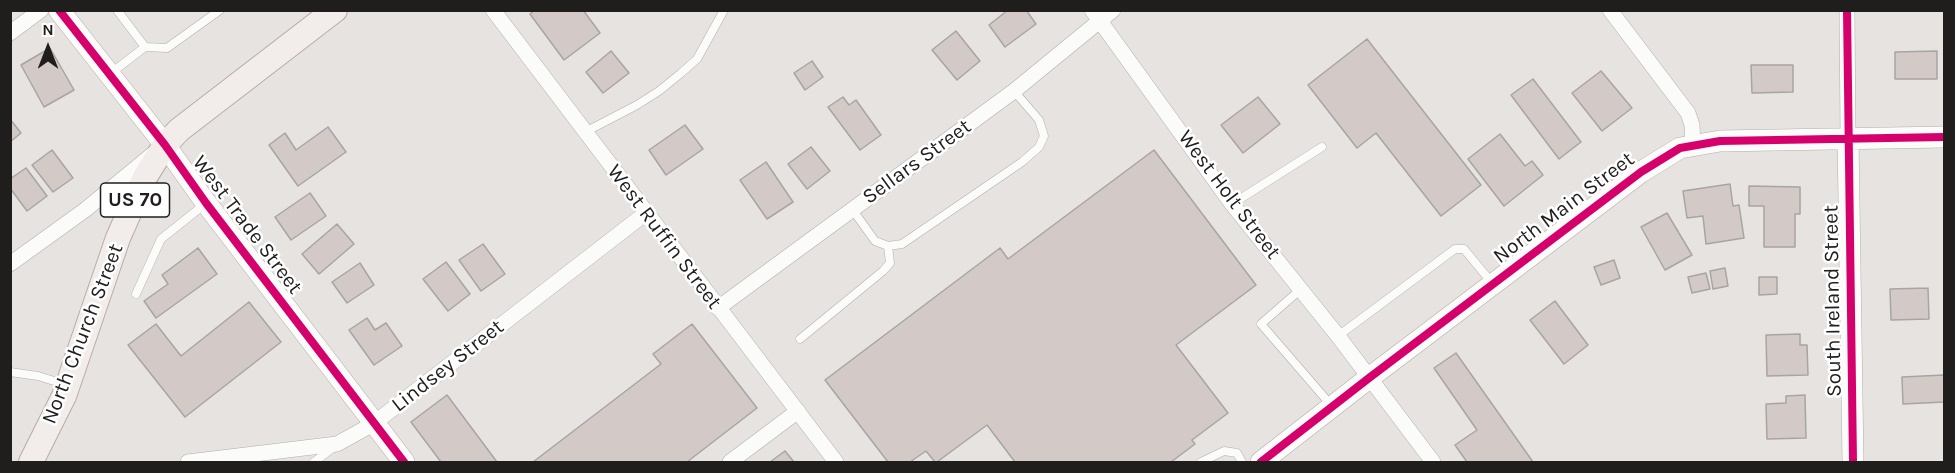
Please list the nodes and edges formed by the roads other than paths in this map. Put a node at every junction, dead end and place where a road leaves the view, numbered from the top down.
1 (41, 10) edge
2 (59, 10) edge
3 (117, 10) edge
4 (220, 10) edge
5 (493, 10) edge
6 (724, 10) edge
7 (1113, 10) edge
8 (1610, 10) edge
9 (1847, 10) edge
10 (1096, 16) edge
11 (322, 17) edge
12 (10, 33) edge
13 (146, 47) junction
14 (110, 74) junction
15 (1014, 92) junction
16 (585, 132) junction
17 (1944, 137) edge
18 (1848, 138) junction
19 (165, 145) junction
20 (1693, 145) junction
21 (1322, 147) dead end
22 (206, 203) junction
23 (1232, 204) junction
24 (852, 209) junction
25 (646, 213) junction
26 (888, 246) junction
27 (10, 264) edge
28 (1493, 284) junction
29 (1301, 289) junction
30 (136, 294) dead end
31 (718, 308) junction
32 (1338, 336) junction
33 (800, 339) dead end
34 (10, 372) edge
35 (1369, 378) junction
36 (68, 385) junction
37 (1332, 406) junction
38 (798, 411) junction
39 (373, 424) junction
40 (338, 444) junction
41 (34, 462) edge
42 (188, 462) edge
43 (314, 462) edge
44 (404, 462) edge
45 (730, 462) edge
46 (836, 462) edge
47 (1201, 462) edge
48 (1242, 462) edge
49 (1261, 462) edge
50 (1433, 462) edge
51 (1853, 462) edge

1 - 12 street
2 - 14 street, West Trade Street
3 - 13 lane
4 - 13 lane
5 - 16 street, West Ruffin Street
6 - 16 lane
7 - 10 street, Sellars Street
8 - 20 street
9 - 18 street
10 - 15 street, Sellars Street
10 - 23 street, West Holt Street
11 - 19 main road, North Church Street / US 70
13 - 14 lane
14 - 19 street, West Trade Street
15 - 24 street, Sellars Street
15 - 26 lane
16 - 25 street, West Ruffin Street
17 - 18 street, North Main Street
18 - 20 street, North Main Street
18 - 51 street, South Ireland Street
19 - 22 street, West Trade Street
19 - 27 street
19 - 36 main road, North Church Street / US 70
20 - 28 street, North Main Street
21 - 23 lane
22 - 30 lane
22 - 39 street, West Trade Street
23 - 29 street, West Holt Street
24 - 26 lane
24 - 31 street, Sellars Street
25 - 31 street, West Ruffin Street
25 - 39 street, Lindsey Street
26 - 33 lane
28 - 32 lane
28 - 35 street, North Main Street
29 - 32 street, West Holt Street
29 - 37 lane
31 - 38 street, West Ruffin Street
32 - 35 street, West Holt Street
34 - 36 lane
35 - 37 street, North Main Street
35 - 50 street, West Holt Street
36 - 41 main road, North Church Street / US 70
37 - 49 street, North Main Street
38 - 45 street
38 - 46 street, West Ruffin Street
39 - 40 street, Lindsey Street
39 - 44 street, West Trade Street
40 - 42 street, Lindsey Street
40 - 43 lane
47 - 48 lane

